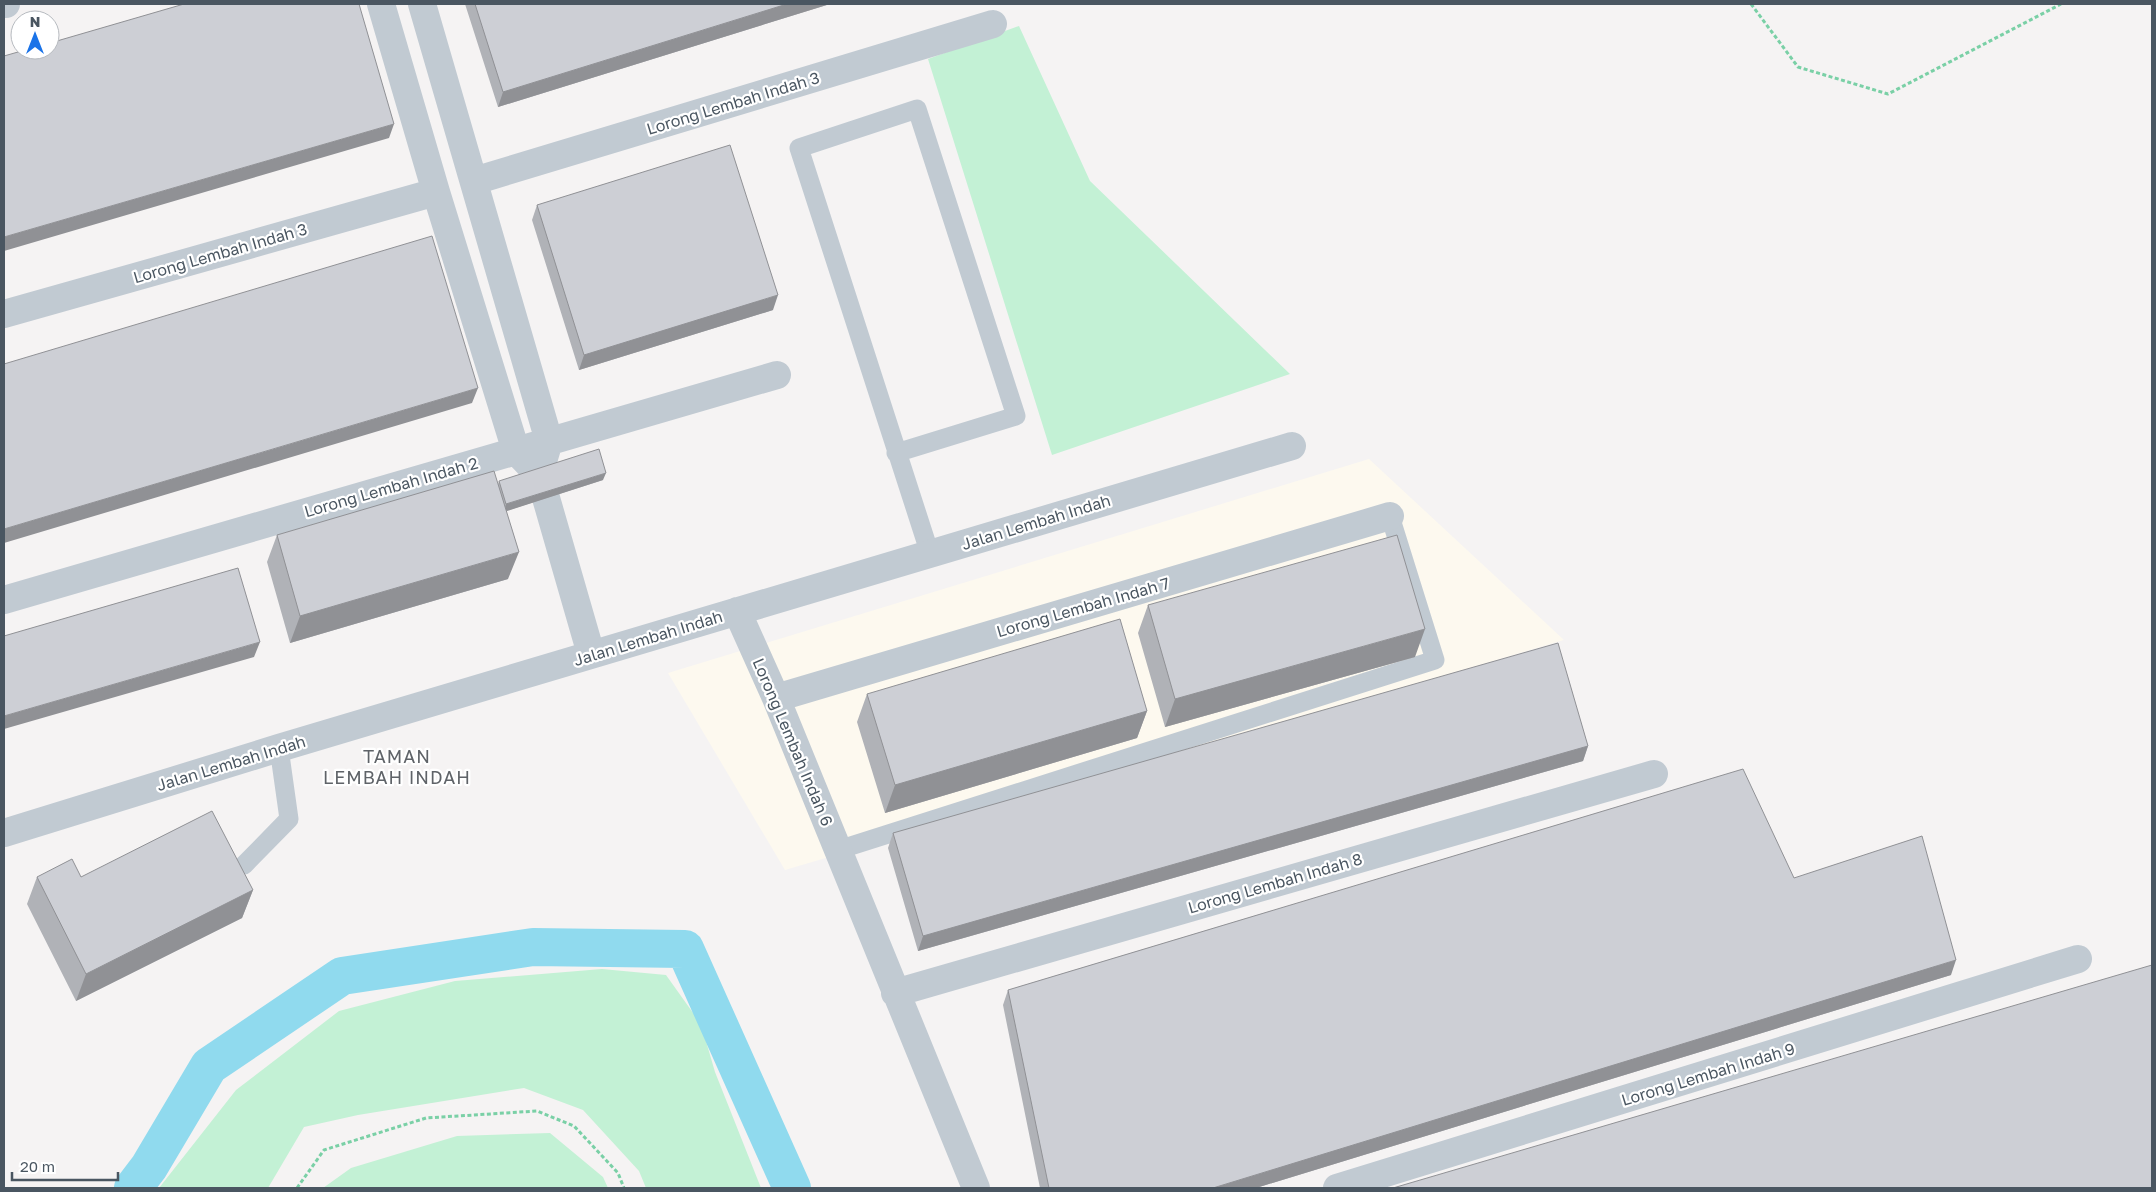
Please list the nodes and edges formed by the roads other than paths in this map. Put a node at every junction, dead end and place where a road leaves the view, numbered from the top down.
1 (381, 4) edge
2 (422, 4) edge
3 (993, 24) dead end
4 (474, 182) junction
5 (436, 192) junction
6 (4, 314) edge
7 (777, 375) dead end
8 (549, 442) junction
9 (1292, 446) dead end
10 (516, 451) junction
11 (896, 453) junction
12 (546, 498) edge
13 (1390, 516) joint
14 (930, 554) junction
15 (4, 600) edge
16 (737, 611) junction
17 (591, 654) junction
18 (776, 698) junction
19 (279, 748) junction
20 (1654, 774) dead end
21 (4, 833) edge
22 (842, 862) junction
23 (244, 865) dead end
24 (2078, 959) dead end
25 (895, 993) junction
26 (976, 1188) edge
27 (1337, 1188) edge

1 - 5 street
2 - 4 street
3 - 4 street, Lorong Lembah Indah 3
4 - 8 street
5 - 6 street, Lorong Lembah Indah 3
5 - 10 street
7 - 8 street, Lorong Lembah Indah 2
8 - 10 street, Lorong Lembah Indah 2
9 - 14 street, Jalan Lembah Indah
10 - 15 street, Lorong Lembah Indah 2
11 - 11 lane
11 - 14 lane
12 - 17 street
13 - 18 street, Lorong Lembah Indah 7
13 - 22 lane
14 - 16 street, Jalan Lembah Indah
16 - 17 street, Jalan Lembah Indah
16 - 18 street, Lorong Lembah Indah 6
17 - 19 street, Jalan Lembah Indah
18 - 22 street, Lorong Lembah Indah 6
19 - 21 street, Jalan Lembah Indah
19 - 23 lane
20 - 25 street, Lorong Lembah Indah 8
22 - 25 street, Lorong Lembah Indah 6
24 - 27 street, Lorong Lembah Indah 9
25 - 26 street, Lorong Lembah Indah 6

